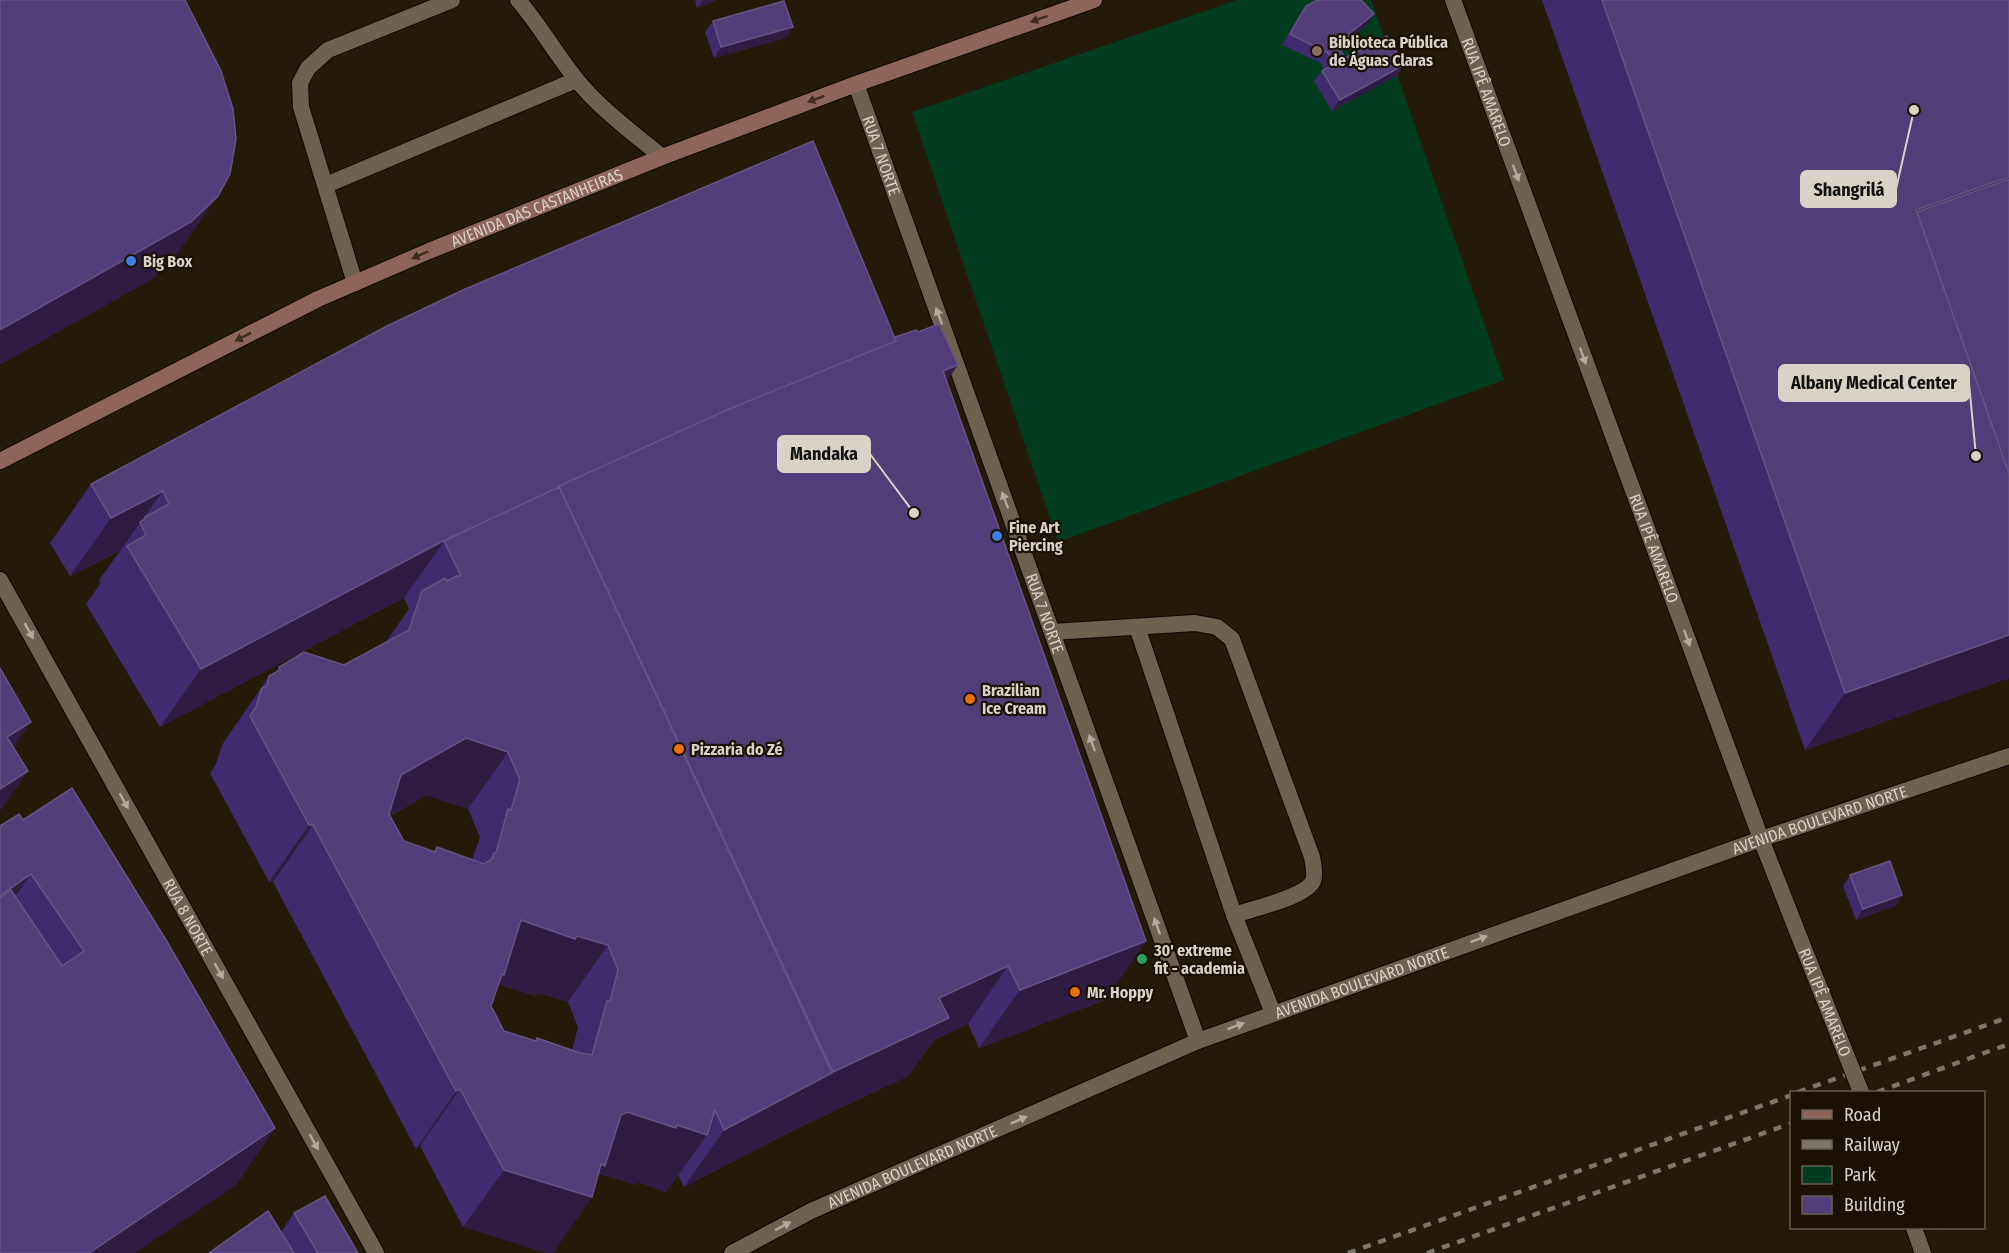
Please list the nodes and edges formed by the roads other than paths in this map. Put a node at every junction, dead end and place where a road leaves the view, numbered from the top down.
1 (452, 0) edge
2 (518, 0) edge
3 (1094, 0) edge
4 (1453, 0) edge
5 (576, 80) junction
6 (856, 84) junction
7 (662, 157) junction
8 (326, 185) junction
9 (355, 283) junction
10 (0, 461) edge
11 (0, 580) edge
12 (1137, 627) junction
13 (1052, 632) junction
14 (2009, 756) edge
15 (1761, 839) junction
16 (1234, 915) junction
17 (1273, 1013) junction
18 (1198, 1041) junction
19 (1861, 1091) edge
20 (1915, 1229) edge
21 (376, 1253) edge
22 (732, 1253) edge
23 (1923, 1253) edge

1 - 8 street
2 - 5 street
3 -> 6 main road, AVENIDA DAS CASTANHEIRAS
4 -> 15 street, RUA IPÊ AMARELO
5 - 7 street
5 - 8 street
6 -> 7 main road, AVENIDA DAS CASTANHEIRAS
13 -> 6 street, RUA 7 NORTE
7 -> 9 main road, AVENIDA DAS CASTANHEIRAS
8 - 9 street
9 -> 10 main road, AVENIDA DAS CASTANHEIRAS
11 -> 21 street, RUA 8 NORTE
12 - 13 street
12 - 16 street
12 - 16 street
18 -> 13 street, RUA 7 NORTE
14 - 15 street, AVENIDA BOULEVARD NORTE
17 -> 15 street, AVENIDA BOULEVARD NORTE
15 - 19 street, RUA IPÊ AMARELO, bridge
16 - 17 street
18 -> 17 street, AVENIDA BOULEVARD NORTE
22 -> 18 street, AVENIDA BOULEVARD NORTE
20 - 23 street

